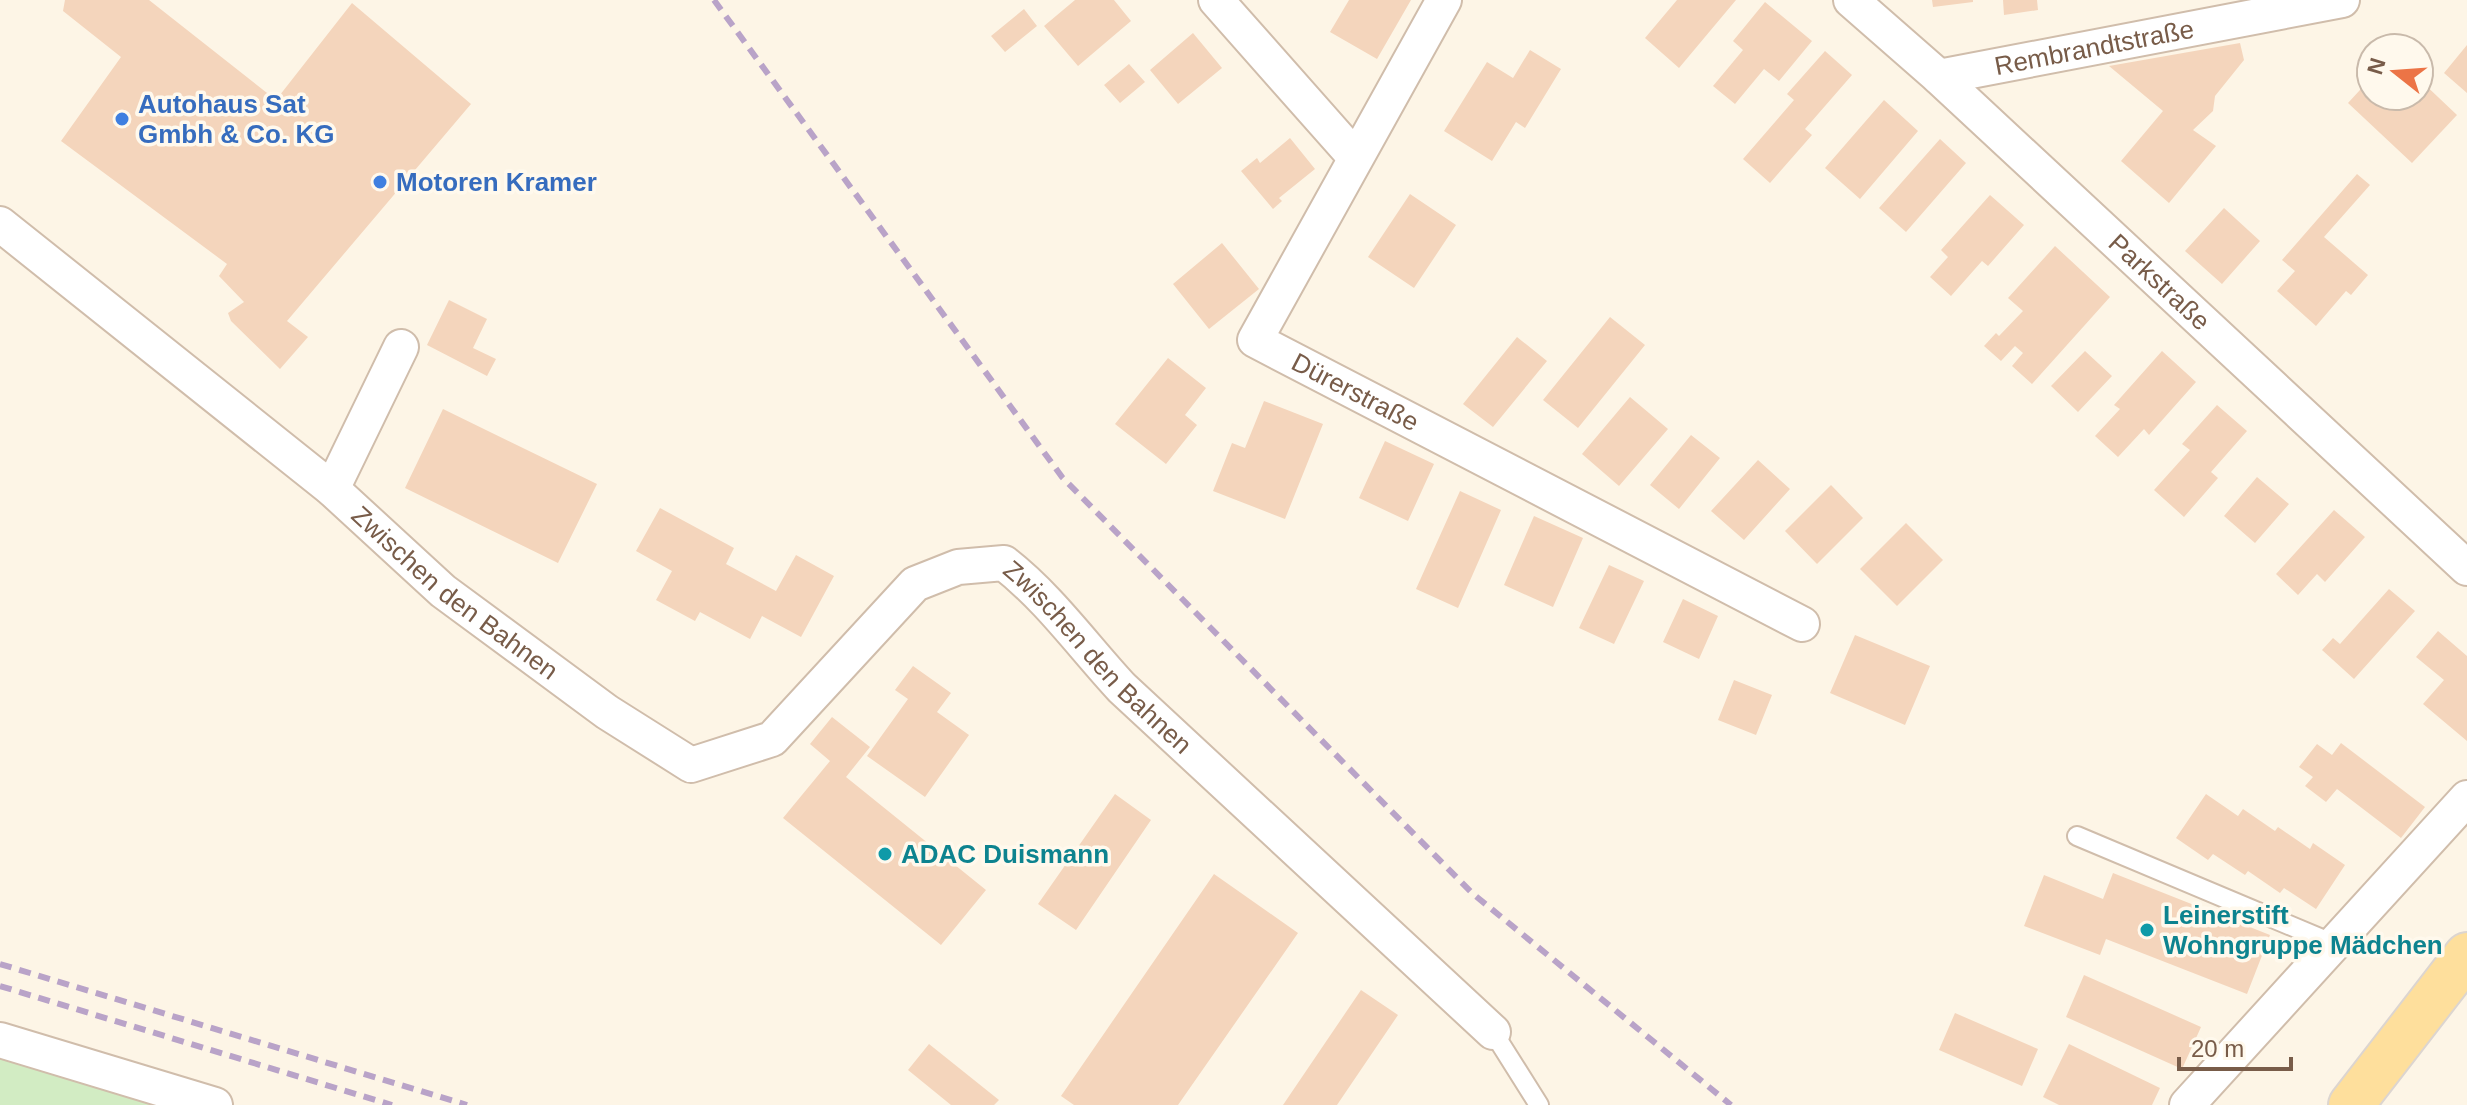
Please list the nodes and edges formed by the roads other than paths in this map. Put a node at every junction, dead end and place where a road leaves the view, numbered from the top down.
1 (1216, 0) edge
2 (1444, 0) edge
3 (1851, 0) edge
4 (2342, 0) edge
5 (1939, 77) junction
6 (1355, 157) junction
7 (0, 224) edge
8 (401, 347) dead end
9 (332, 489) junction
10 (2467, 568) edge
11 (1802, 624) dead end
12 (2467, 798) edge
13 (2077, 836) dead end
14 (2334, 944) junction
15 (2467, 955) edge
16 (1493, 1032) joint
17 (0, 1040) edge
18 (215, 1105) edge
19 (1539, 1105) edge
20 (2187, 1105) edge
21 (2351, 1105) edge

1 - 6 street
2 - 6 street, Dürerstraße
3 - 5 street, Parkstraße
4 - 5 street, Rembrandtstraße
5 - 10 street, Parkstraße
6 - 11 street, Dürerstraße
7 - 9 street, Zwischen den Bahnen
8 - 9 street, Zwischen den Bahnen
9 - 16 street, Zwischen den Bahnen
12 - 14 street
13 - 14 lane
14 - 20 street
15 - 21 main road
16 - 19 lane
17 - 18 street

